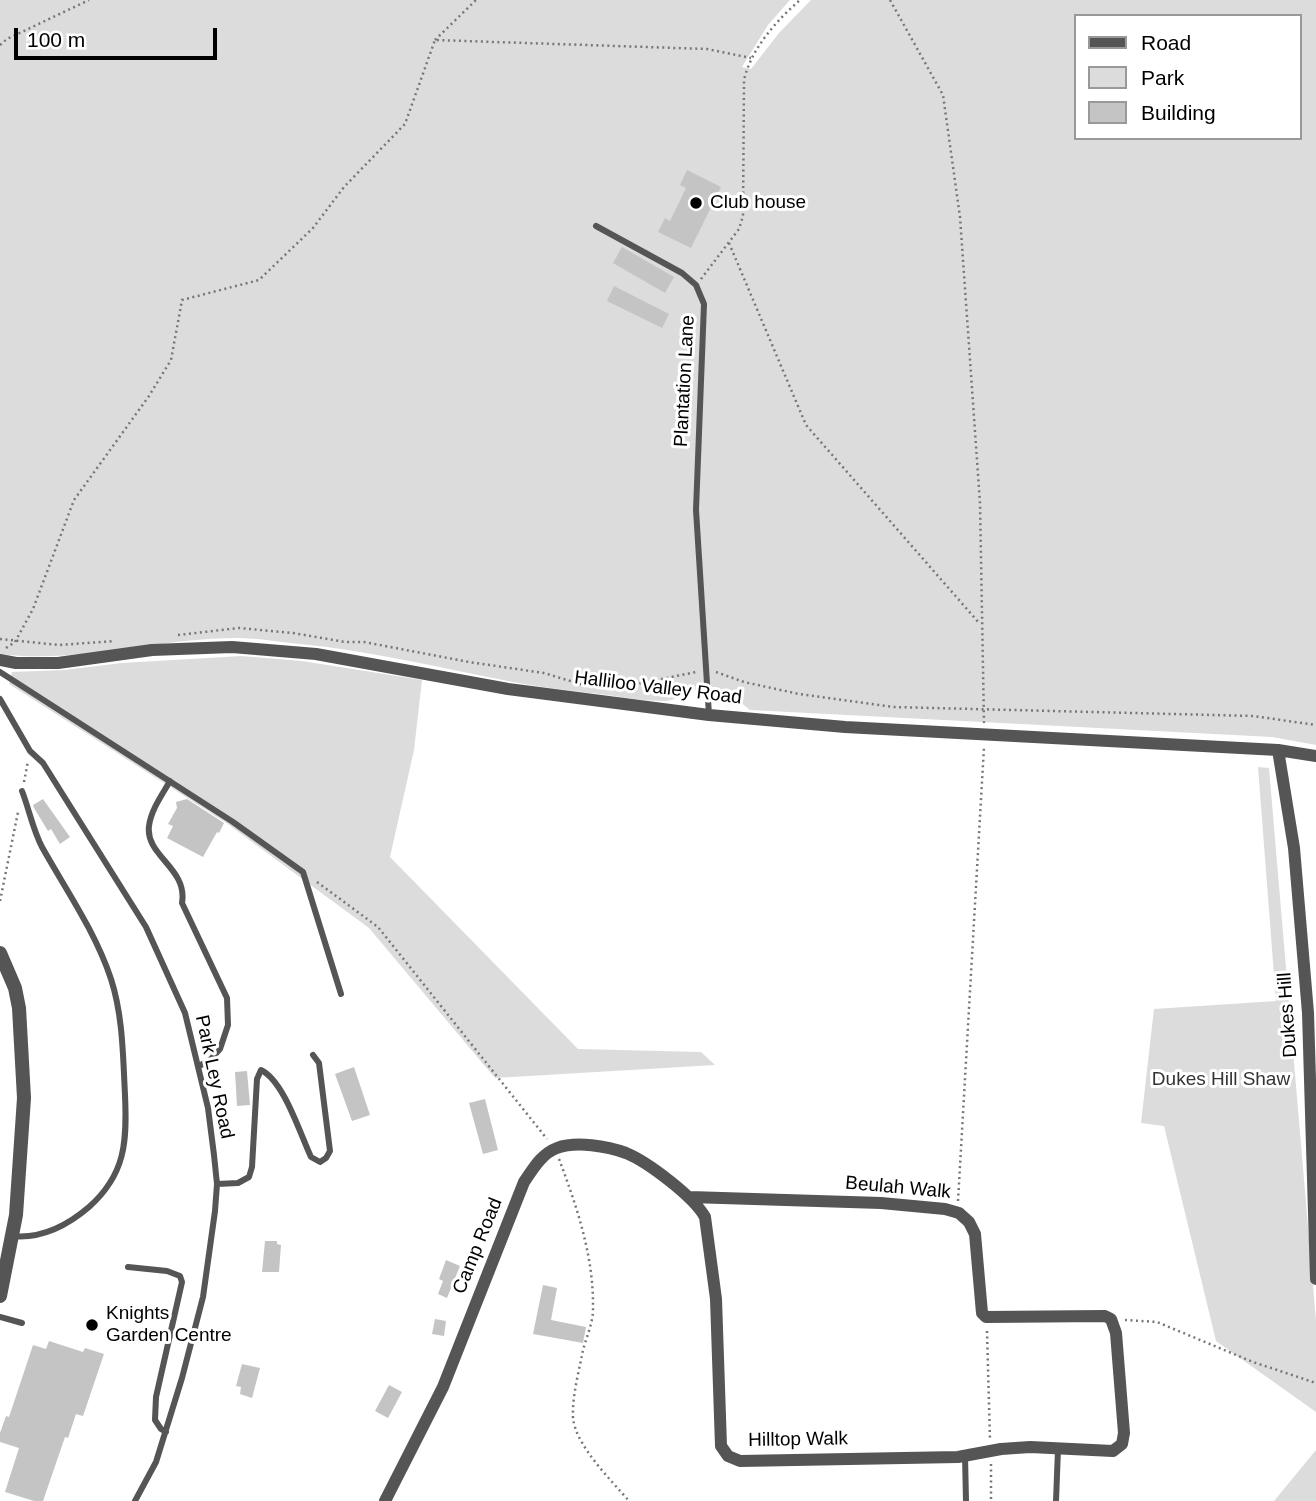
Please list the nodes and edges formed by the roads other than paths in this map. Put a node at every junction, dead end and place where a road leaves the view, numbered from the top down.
1 (596, 226) dead end
2 (0, 660) edge
3 (0, 672) edge
4 (0, 699) edge
5 (709, 715) junction
6 (1278, 750) junction
7 (1316, 756) edge
8 (170, 781) junction
9 (22, 792) road end
10 (0, 953) edge
11 (341, 995) dead end
12 (313, 1055) dead end
13 (199, 1066) junction
14 (217, 1184) junction
15 (690, 1197) junction
16 (12, 1236) junction
17 (128, 1267) dead end
18 (1316, 1279) edge
19 (0, 1296) edge
20 (0, 1317) edge
21 (22, 1322) dead end
22 (166, 1432) junction
23 (1124, 1433) joint
24 (1058, 1449) junction
25 (965, 1455) junction
26 (135, 1501) edge
27 (385, 1501) edge
28 (966, 1501) edge
29 (1056, 1501) edge

1 - 5 lane, Plantation Lane
2 - 5 street, Halliloo Valley Road
3 - 8 lane
4 - 13 lane, Park Ley Road
5 - 6 street, Halliloo Valley Road
6 - 7 street, Halliloo Valley Road
6 - 18 street, Dukes Hill
8 - 11 lane
8 - 13 lane
9 - 16 lane
10 - 16 street
12 - 14 lane
13 - 14 lane, Park Ley Road
14 - 22 lane, Park Ley Road
15 - 23 street, Beulah Walk
15 - 25 street, Hilltop Walk
15 - 27 street, Camp Road
16 - 19 street
17 - 22 lane
20 - 21 lane
22 - 26 lane, Park Ley Road
23 - 24 street, Hilltop Walk
24 - 25 street, Hilltop Walk
24 - 29 lane
25 - 28 lane

